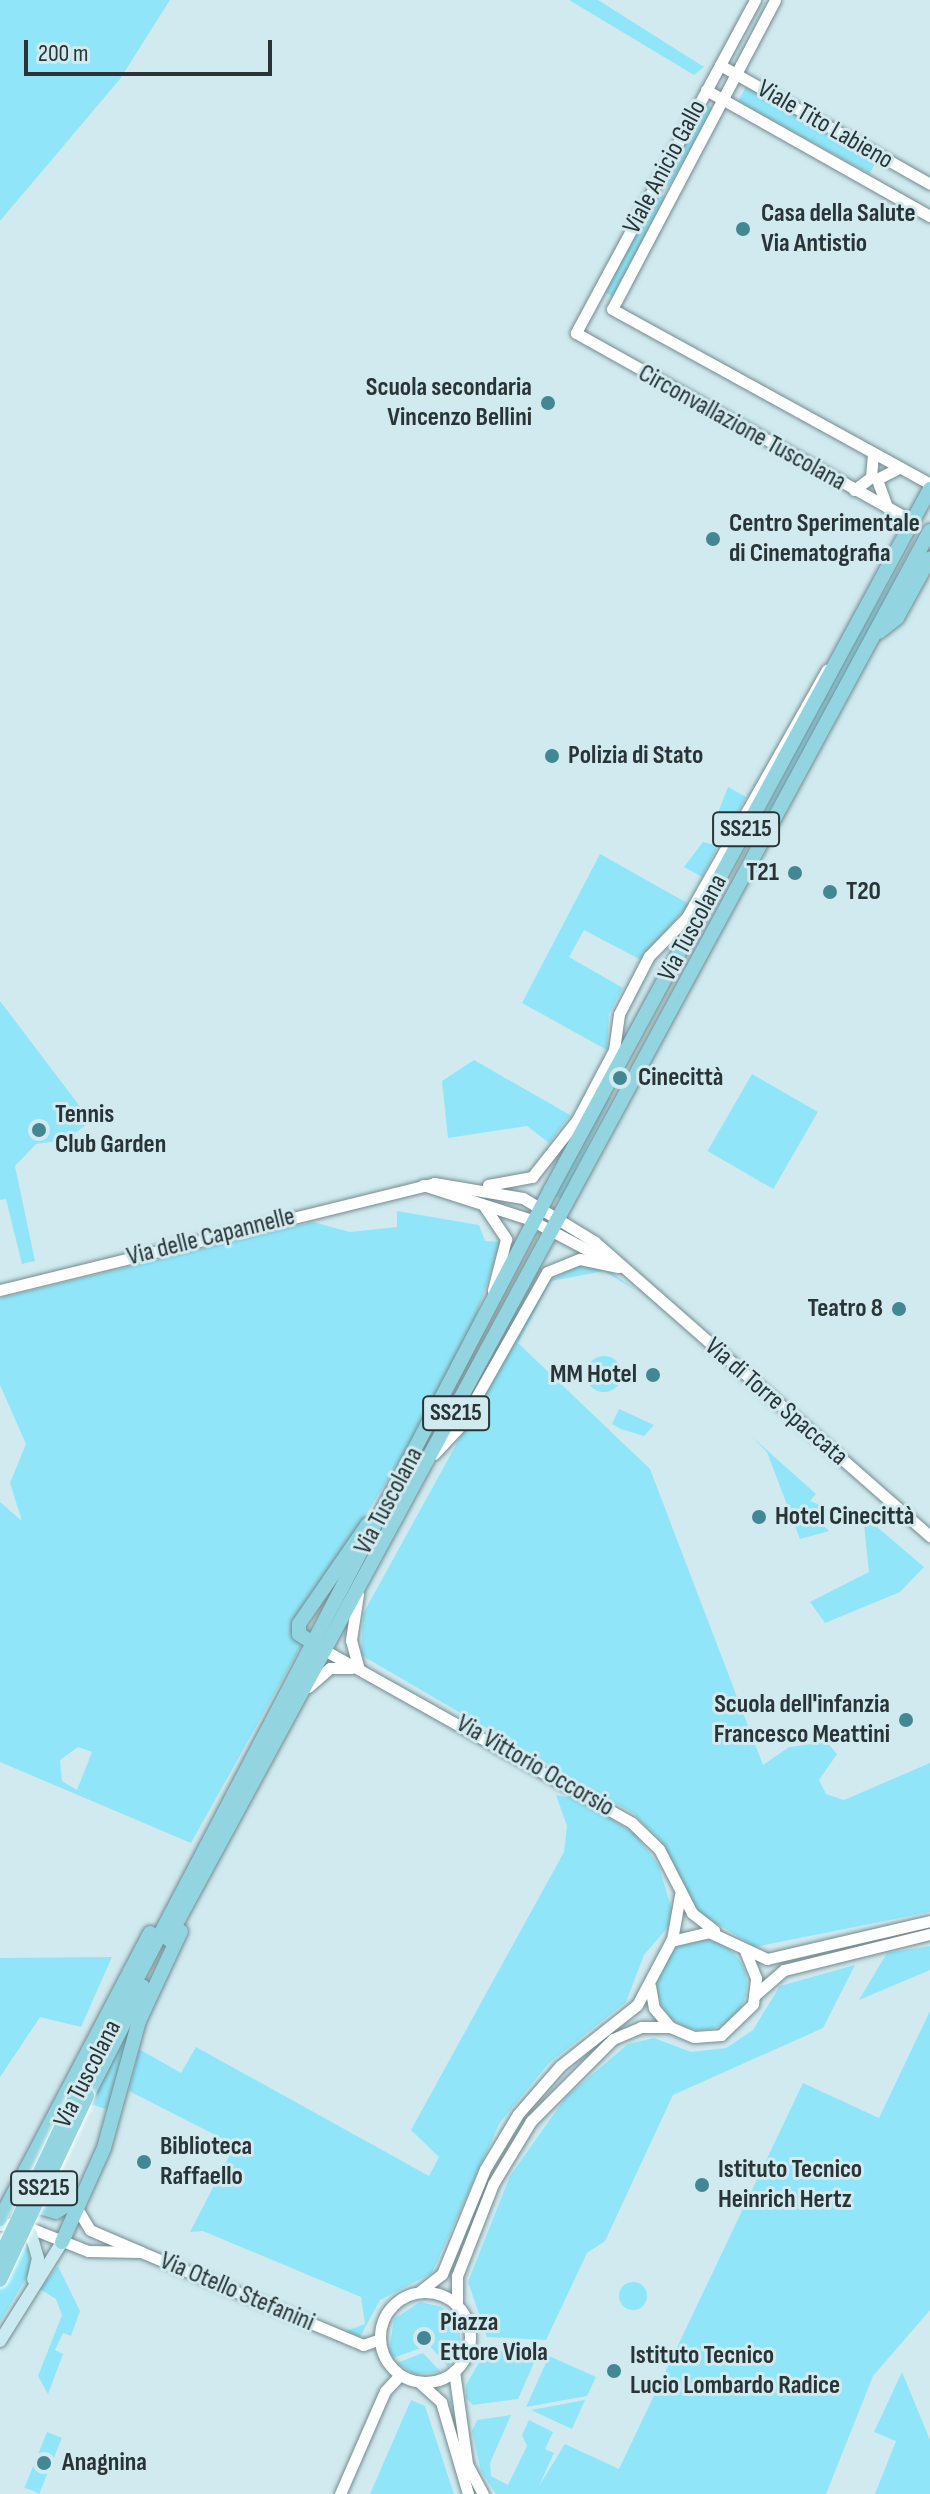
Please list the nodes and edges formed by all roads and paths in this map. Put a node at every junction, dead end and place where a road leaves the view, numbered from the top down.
1 (755, 0) edge
2 (775, 0) edge
3 (720, 65) junction
4 (736, 74) junction
5 (706, 90) junction
6 (723, 99) junction
7 (930, 184) edge
8 (930, 216) edge
9 (612, 309) joint
10 (576, 333) joint
11 (873, 456) junction
12 (898, 469) junction
13 (930, 486) edge
14 (854, 490) junction
15 (888, 508) junction
16 (910, 520) junction
17 (930, 531) edge
18 (930, 558) edge
19 (874, 638) junction
20 (833, 664) junction
21 (460, 1183) junction
22 (423, 1185) junction
23 (480, 1203) junction
24 (542, 1206) junction
25 (534, 1221) junction
26 (561, 1224) junction
27 (623, 1269) junction
28 (0, 1290) edge
29 (483, 1322) junction
30 (433, 1454) junction
31 (400, 1481) junction
32 (930, 1536) edge
33 (358, 1594) junction
34 (313, 1643) junction
35 (326, 1651) junction
36 (360, 1669) junction
37 (306, 1689) junction
38 (220, 1816) junction
39 (225, 1840) junction
40 (680, 1895) junction
41 (930, 1921) edge
42 (721, 1934) junction
43 (930, 1934) edge
44 (671, 1941) junction
45 (745, 1951) junction
46 (649, 1980) junction
47 (755, 1996) junction
48 (670, 2027) junction
49 (83, 2094) junction
50 (18, 2185) junction
51 (86, 2192) junction
52 (78, 2210) junction
53 (0, 2222) edge
54 (25, 2226) junction
55 (62, 2242) junction
56 (141, 2252) junction
57 (0, 2257) edge
58 (0, 2280) edge
59 (29, 2290) junction
60 (419, 2292) junction
61 (457, 2305) junction
62 (380, 2339) junction
63 (0, 2341) edge
64 (454, 2371) junction
65 (400, 2375) junction
66 (419, 2382) junction
67 (340, 2494) edge
68 (468, 2494) edge
69 (483, 2494) edge

1 - 3 street, Viale Anicio Gallo
2 - 4 street, Viale Anicio Gallo
3 - 4 street, Viale Tito Labieno
3 - 5 street, Viale Anicio Gallo
4 - 6 street, Viale Anicio Gallo
4 - 7 street, Viale Tito Labieno
5 - 6 street, Viale Tito Labieno
5 - 10 street, Viale Anicio Gallo
6 - 8 street, Viale Tito Labieno
6 - 9 street, Viale Anicio Gallo
9 - 11 street, Circonvallazione Tuscolana
10 - 14 street, Circonvallazione Tuscolana
11 - 12 street, Circonvallazione Tuscolana
11 - 14 street
12 - 13 street, Circonvallazione Tuscolana
12 - 15 street
13 - 16 main road, Via Tuscolana / SS215
14 - 15 street, Circonvallazione Tuscolana
15 - 16 street, Circonvallazione Tuscolana
16 - 17 main road
16 - 20 main road, Via Tuscolana / SS215
17 - 19 main road, Via Tuscolana / SS215
18 - 19 main road
19 - 26 main road, Via Tuscolana / SS215
20 - 21 street, Via Tuscolana
20 - 24 main road, Via Tuscolana / SS215
21 - 22 street, Via delle Capannelle
21 - 24 street, Via delle Capannelle
22 - 23 street
22 - 28 street, Via delle Capannelle
23 - 25 street
23 - 29 street
24 - 25 main road, Via Tuscolana / SS215
24 - 26 street, Via delle Capannelle
25 - 26 street
25 - 29 main road, Via Tuscolana / SS215
26 - 27 street, Via di Torre Spaccata
26 - 27 street, Via di Torre Spaccata
26 - 30 main road, Via Tuscolana / SS215
27 - 30 street, Via Tuscolana
27 - 32 street, Via di Torre Spaccata
29 - 31 main road, Via Tuscolana / SS215
30 - 33 main road, Via Tuscolana / SS215
31 - 34 main road, Via Tuscolana / SS215
31 - 34 main road
33 - 35 main road, Via Tuscolana / SS215
33 - 36 street
34 - 35 main road
34 - 38 main road, Via Tuscolana / SS215
35 - 36 street, Via Vittorio Occorsio
35 - 37 main road, Via Tuscolana / SS215
36 - 37 street
36 - 40 street, Via Vittorio Occorsio
37 - 39 main road, Via Tuscolana / SS215
38 - 49 main road, Via Tuscolana / SS215
38 - 50 main road
39 - 49 main road, Via Tuscolana / SS215
39 - 51 main road
40 - 42 street, Via Vittorio Occorsio
40 - 44 street
41 - 45 street
42 - 44 street
42 - 45 street
43 - 47 street
44 - 46 street
45 - 47 street
46 - 48 street
46 - 60 street
47 - 48 street
48 - 61 street
49 - 57 main road, Via Tuscolana / SS215, bridge
49 - 58 main road, Via Tuscolana / SS215, bridge
50 - 51 main road
50 - 53 main road
51 - 52 main road
52 - 55 main road
52 - 56 street
53 - 54 main road, Via Otello Stefanini
54 - 55 street, Via Otello Stefanini
54 - 59 main road
55 - 56 street, Via Otello Stefanini
55 - 59 main road
56 - 62 street, Via Otello Stefanini
59 - 63 main road
60 - 61 street
60 - 62 street
61 - 64 street
62 - 65 street
64 - 66 street
64 - 69 street
65 - 66 street
65 - 67 street
66 - 68 street

